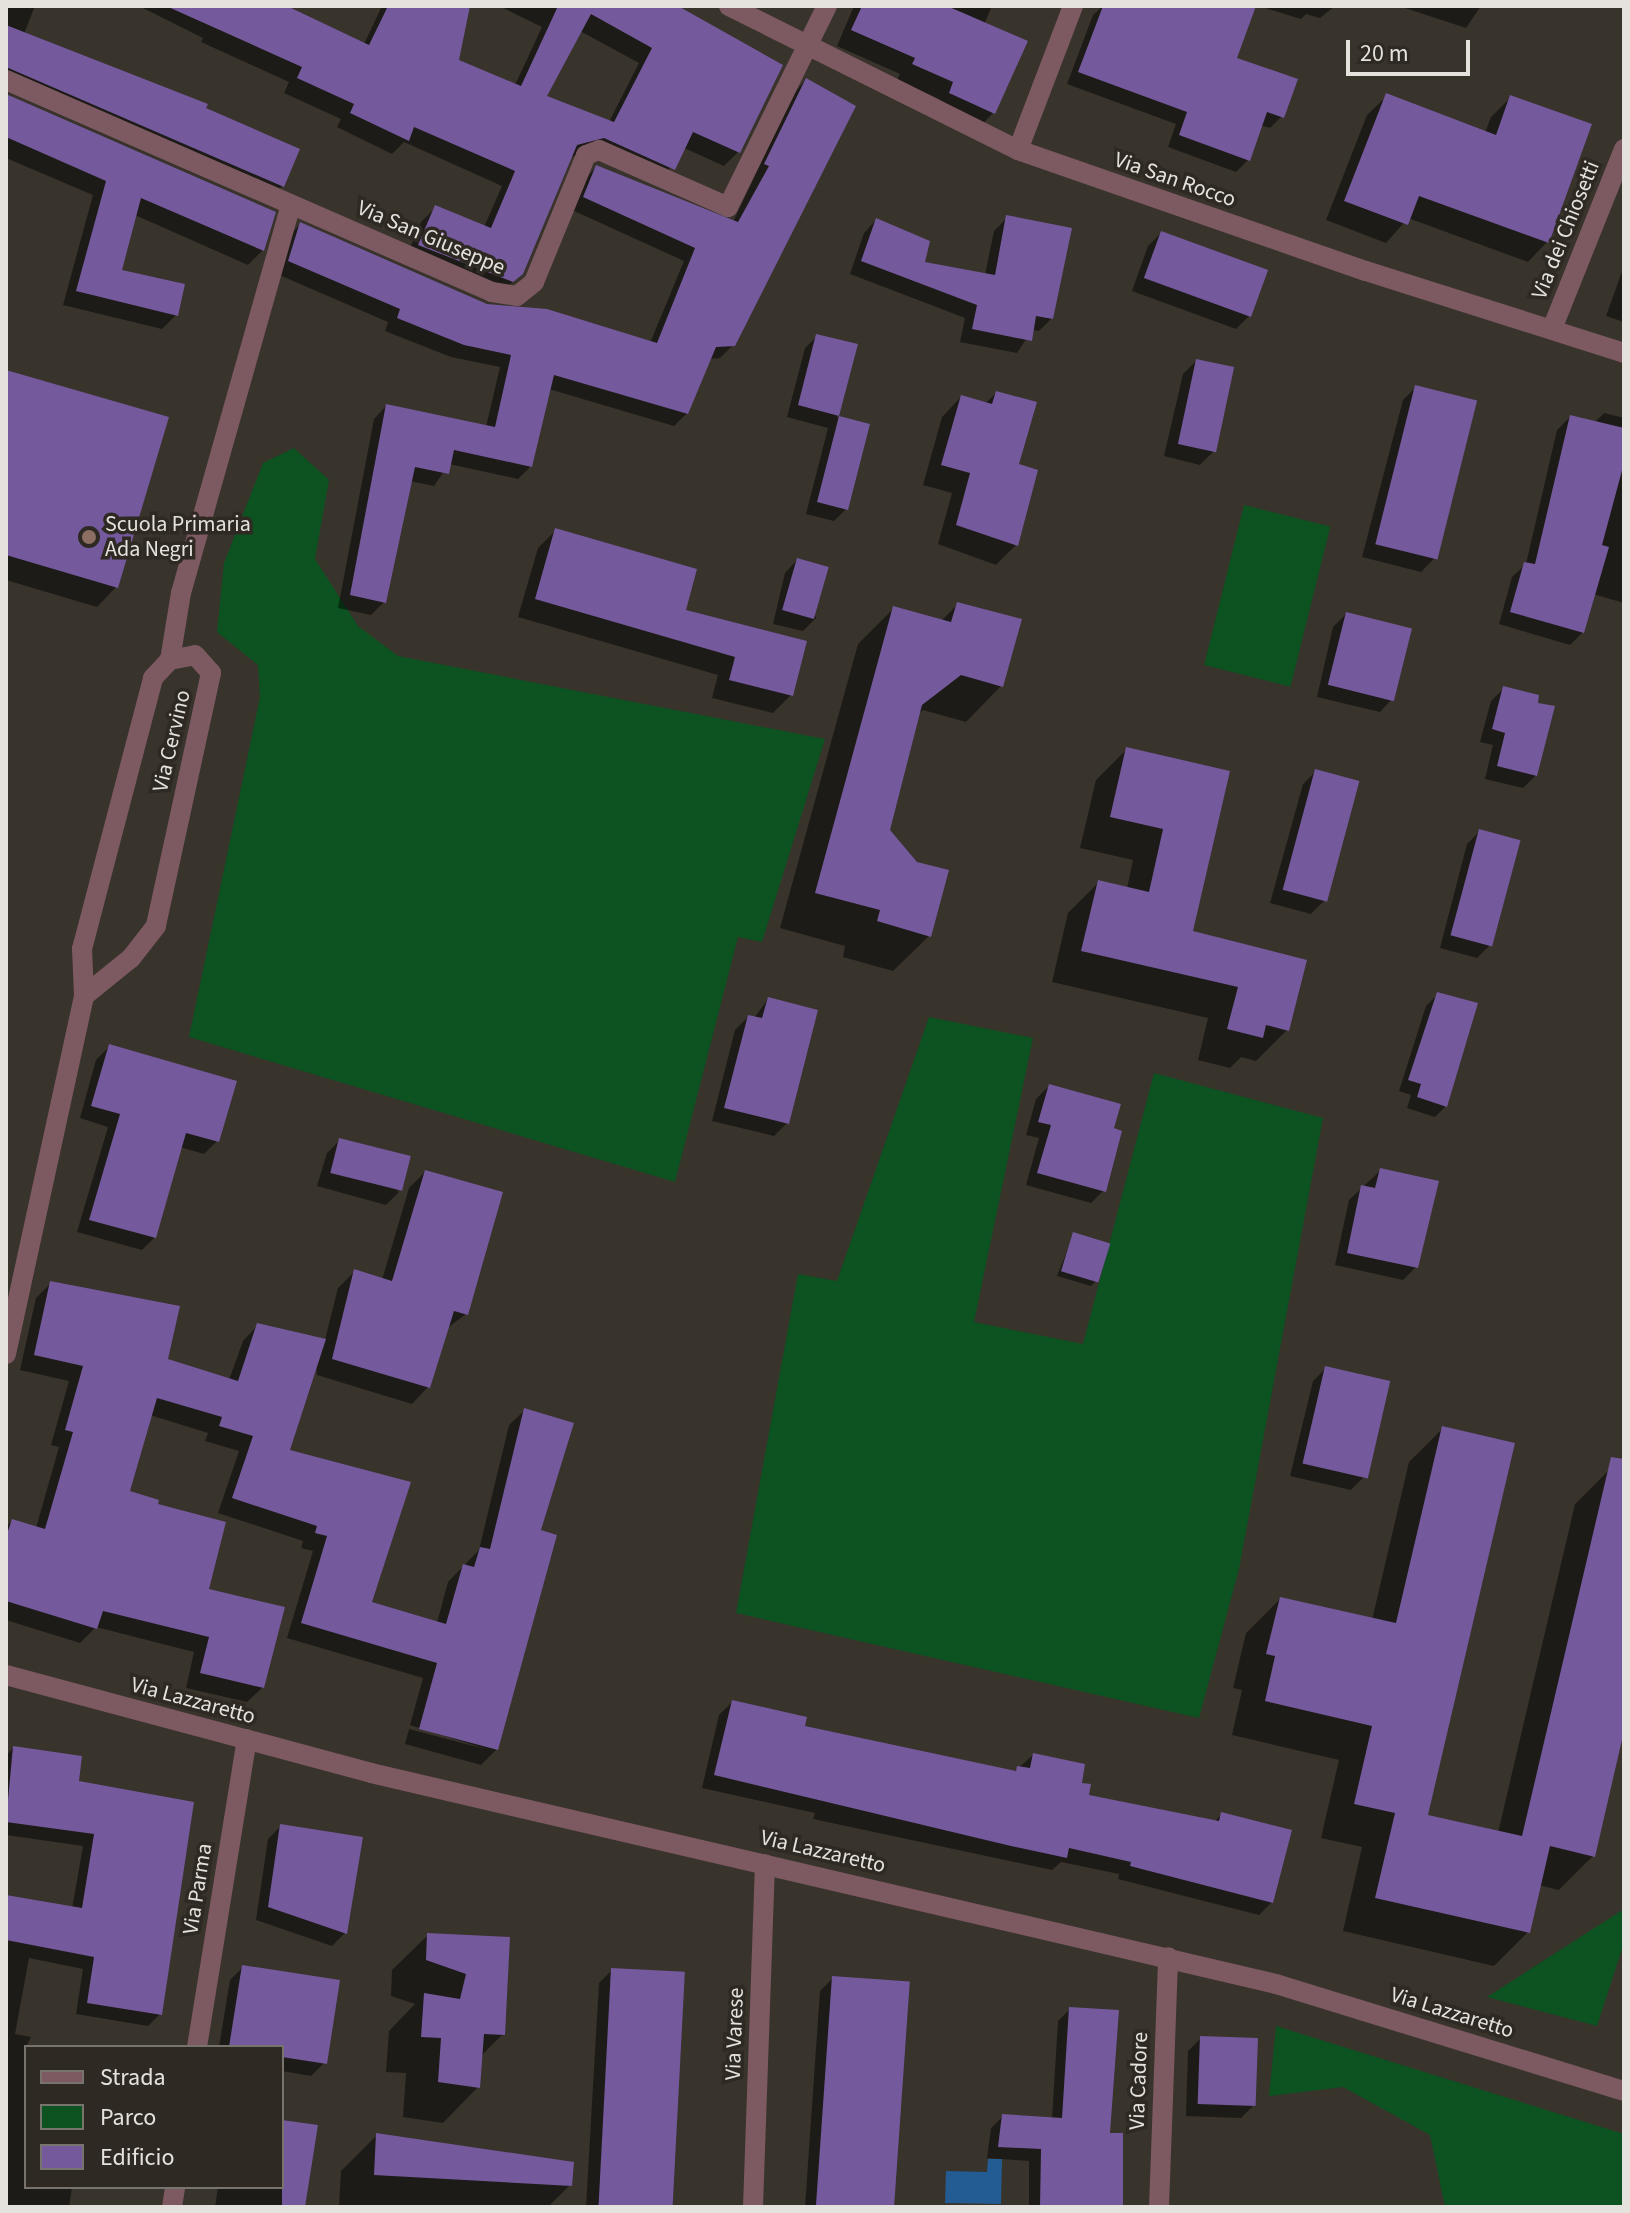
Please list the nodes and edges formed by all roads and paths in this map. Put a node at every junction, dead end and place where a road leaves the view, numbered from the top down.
1 (729, 6) edge
2 (827, 6) edge
3 (1073, 6) edge
4 (808, 47) junction
5 (6, 80) edge
6 (1624, 149) edge
7 (1018, 150) junction
8 (291, 205) junction
9 (1552, 329) junction
10 (1624, 353) edge
11 (170, 660) junction
12 (84, 996) junction
13 (6, 1354) edge
14 (6, 1675) edge
15 (247, 1739) junction
16 (765, 1864) junction
17 (1168, 1957) junction
18 (197, 2045) edge
19 (1624, 2091) edge
20 (753, 2207) edge
21 (1159, 2207) edge

1 - 4 street, Via San Rocco
2 - 4 street
3 - 7 street
4 - 7 street, Via San Rocco
4 - 8 street, Via San Giuseppe
5 - 8 street, Via San Giuseppe
6 - 9 street, Via dei Chiosetti
7 - 9 street, Via San Rocco
8 - 11 street
9 - 10 street, Via San Rocco
11 - 12 street, Via Cervino
11 - 12 street, Via Cervino
12 - 13 street, Via Cervino
14 - 15 street, Via Lazzaretto
15 - 16 street, Via Lazzaretto
15 - 18 street, Via Parma
16 - 17 street, Via Lazzaretto
16 - 20 street, Via Varese
17 - 19 street, Via Lazzaretto
17 - 21 street, Via Cadore

